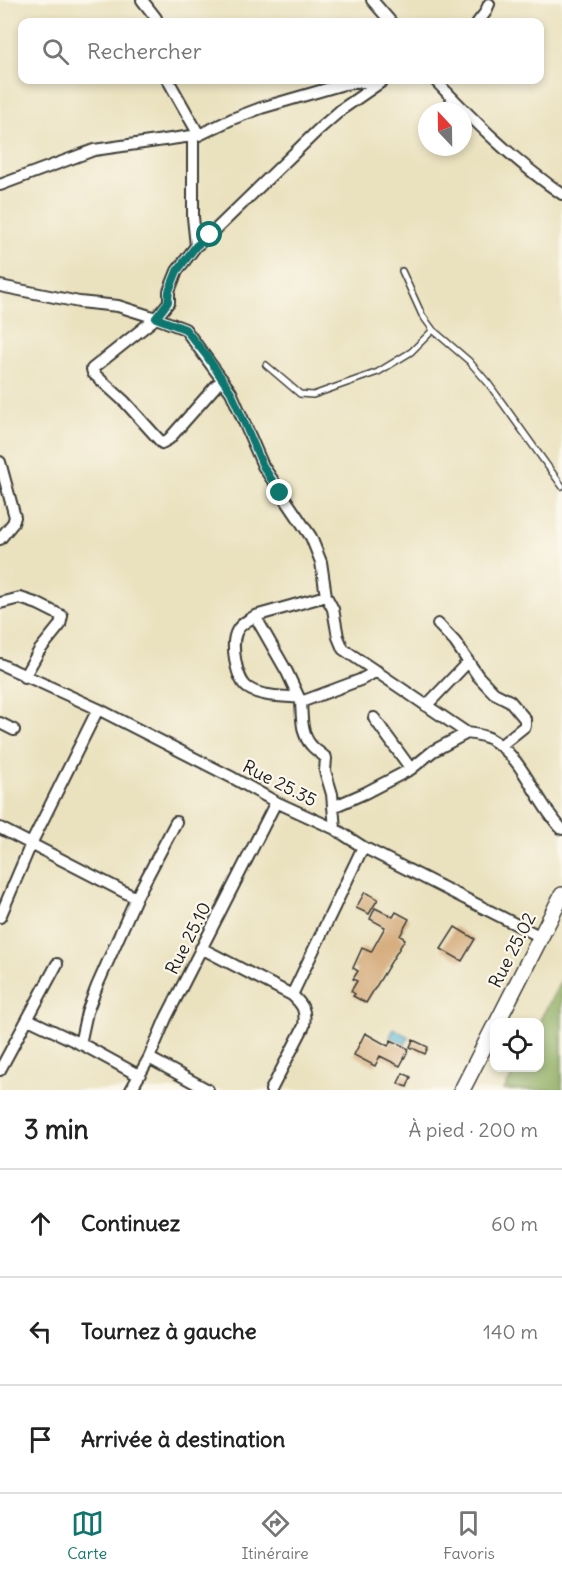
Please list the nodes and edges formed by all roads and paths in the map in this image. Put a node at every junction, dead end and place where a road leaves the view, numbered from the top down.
1 (142, 0) edge
2 (372, 0) edge
3 (489, 1) edge
4 (156, 18) edge
5 (388, 18) edge
6 (481, 18) edge
7 (170, 84) edge
8 (344, 84) edge
9 (378, 84) edge
10 (439, 84) edge
11 (196, 135) junction
12 (0, 185) edge
13 (562, 194) edge
14 (196, 246) junction
15 (402, 271) dead end
16 (0, 286) edge
17 (156, 318) junction
18 (433, 330) junction
19 (266, 365) dead end
20 (222, 379) junction
21 (0, 462) edge
22 (562, 486) edge
23 (0, 539) edge
24 (326, 597) junction
25 (0, 603) edge
26 (255, 616) junction
27 (438, 624) dead end
28 (468, 662) junction
29 (0, 664) edge
30 (377, 671) junction
31 (24, 677) junction
32 (300, 700) junction
33 (426, 706) junction
34 (98, 709) junction
35 (374, 718) dead end
36 (0, 723) edge
37 (14, 730) dead end
38 (466, 733) junction
39 (500, 746) junction
40 (411, 769) junction
41 (276, 802) junction
42 (333, 807) junction
43 (176, 822) dead end
44 (0, 828) edge
45 (335, 829) junction
46 (562, 829) edge
47 (31, 844) junction
48 (363, 847) junction
49 (562, 895) edge
50 (136, 898) junction
51 (0, 917) edge
52 (541, 937) junction
53 (201, 948) junction
54 (57, 964) dead end
55 (292, 995) junction
56 (500, 1018) edge
57 (28, 1019) junction
58 (490, 1037) edge
59 (80, 1044) junction
60 (149, 1058) junction
61 (0, 1070) edge
62 (138, 1075) junction
63 (131, 1090) edge
64 (208, 1090) edge
65 (271, 1090) edge
66 (462, 1090) edge

1 - 4 street
2 - 5 street
3 - 6 street
7 - 11 street
8 - 11 street
9 - 14 street
10 - 13 street
11 - 12 street
11 - 14 street
14 - 17 street
15 - 18 lane
16 - 17 street
17 - 20 street
17 - 20 street
18 - 19 lane
18 - 22 lane
20 - 24 street
21 - 23 street
24 - 26 street
24 - 30 street
25 - 31 street
26 - 32 street
26 - 32 street
27 - 28 street
28 - 33 street
28 - 39 street
29 - 31 street, Rue 25.35
30 - 32 street
30 - 33 street
31 - 34 street, Rue 25.35
32 - 42 street
33 - 38 street
34 - 41 street, Rue 25.35
34 - 47 street
35 - 40 street
36 - 37 street
38 - 39 street
38 - 40 street
39 - 46 street
40 - 42 street
41 - 45 street, Rue 25.35
41 - 53 street, Rue 25.10
42 - 45 street
43 - 50 street
44 - 47 street
45 - 48 street, Rue 25.35
47 - 50 street
47 - 51 street
48 - 52 street, Rue 25.35
48 - 55 street
49 - 52 main road, Rue 25.02
50 - 59 street
52 - 56 main road, Rue 25.02
53 - 55 street
53 - 60 street, Rue 25.10
54 - 57 street
55 - 65 street
57 - 59 street
57 - 61 street
58 - 66 main road
59 - 62 street
60 - 62 street, Rue 25.10
60 - 64 street
62 - 63 street, Rue 25.10

